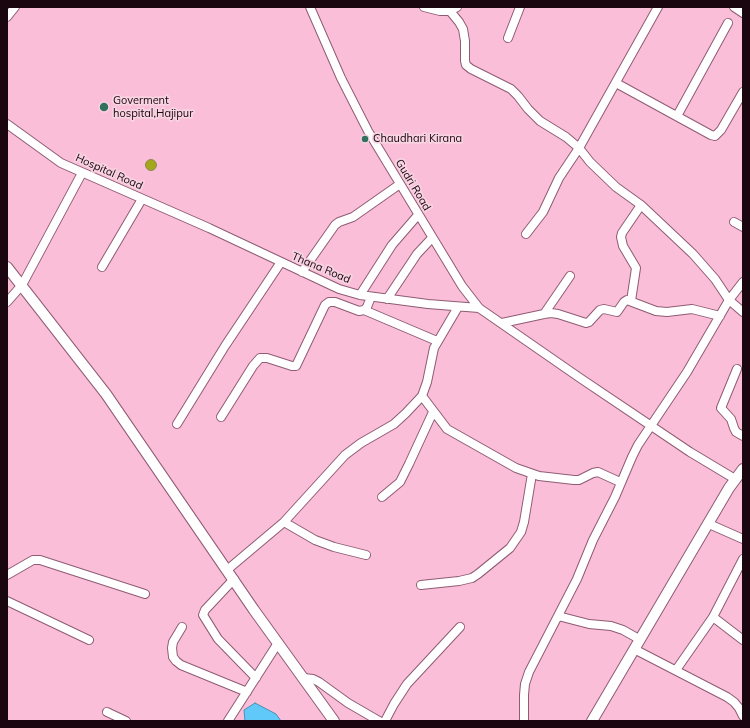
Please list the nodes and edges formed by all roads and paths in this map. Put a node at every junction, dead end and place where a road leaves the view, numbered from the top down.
1 (15, 7) edge
2 (310, 7) edge
3 (424, 7) edge
4 (520, 7) edge
5 (658, 7) edge
6 (734, 7) edge
7 (453, 9) edge
8 (743, 13) edge
9 (7, 17) edge
10 (728, 22) dead end
11 (508, 38) dead end
12 (616, 83) junction
13 (743, 92) edge
14 (677, 116) junction
15 (7, 124) edge
16 (579, 148) junction
17 (82, 173) junction
18 (400, 184) junction
19 (142, 199) junction
20 (641, 205) junction
21 (418, 215) junction
22 (734, 222) dead end
23 (743, 227) edge
24 (209, 228) joint
25 (526, 234) dead end
26 (432, 238) junction
27 (281, 262) junction
28 (7, 267) edge
29 (102, 267) dead end
30 (302, 272) junction
31 (570, 276) dead end
32 (743, 282) edge
33 (22, 285) junction
34 (360, 295) junction
35 (371, 297) junction
36 (387, 299) junction
37 (729, 300) junction
38 (631, 301) junction
39 (7, 302) edge
40 (458, 307) junction
41 (479, 308) junction
42 (364, 310) junction
43 (743, 312) edge
44 (544, 314) junction
45 (720, 316) junction
46 (502, 323) junction
47 (437, 341) junction
48 (737, 369) dead end
49 (422, 396) junction
50 (433, 412) junction
51 (221, 417) dead end
52 (177, 424) dead end
53 (652, 425) junction
54 (743, 436) edge
55 (743, 469) edge
56 (532, 474) junction
57 (735, 479) junction
58 (620, 482) junction
59 (382, 497) dead end
60 (284, 522) junction
61 (709, 524) junction
62 (743, 539) edge
63 (366, 555) dead end
64 (743, 560) edge
65 (227, 570) junction
66 (7, 575) edge
67 (234, 580) junction
68 (421, 585) dead end
69 (145, 594) dead end
70 (7, 601) edge
71 (558, 616) junction
72 (713, 617) junction
73 (182, 627) dead end
74 (460, 627) dead end
75 (639, 639) junction
76 (89, 640) dead end
77 (743, 640) edge
78 (278, 643) junction
79 (634, 649) junction
80 (676, 670) junction
81 (256, 678) junction
82 (304, 678) junction
83 (247, 692) junction
84 (107, 712) dead end
85 (743, 716) edge
86 (126, 721) edge
87 (228, 721) edge
88 (334, 721) edge
89 (379, 721) edge
90 (385, 721) edge
91 (524, 721) edge
92 (592, 721) edge

1 - 9 street
2 - 18 street, Gudri Road
3 - 7 street
4 - 11 street
5 - 12 street
6 - 8 street
7 - 16 street
10 - 14 street
12 - 14 street
12 - 16 street
13 - 14 street
15 - 17 street, Hospital Road
16 - 20 street
16 - 25 street
17 - 19 street, Hospital Road
17 - 33 street
18 - 21 street, Gudri Road
18 - 30 street
19 - 24 street, Hospital Road
19 - 29 street
20 - 37 street
20 - 38 street
21 - 26 street, Gudri Road
21 - 34 street
22 - 23 street
24 - 27 street, Thana Road
26 - 36 street
26 - 41 street, Gudri Road
27 - 30 street, Thana Road
27 - 52 street
28 - 33 main road
30 - 34 street, Thana Road
31 - 44 street
32 - 37 street
33 - 39 street
33 - 65 main road
34 - 35 street, Thana Road
35 - 36 street, Thana Road
35 - 42 street
36 - 40 street, Thana Road
37 - 43 street
37 - 45 street
38 - 44 street
38 - 45 street
40 - 41 street, Thana Road
40 - 47 street
41 - 46 street
42 - 47 street
42 - 51 street
44 - 46 street
45 - 53 street
46 - 53 street
47 - 49 street
48 - 54 street
49 - 50 street
49 - 60 street
50 - 56 street
50 - 59 street
53 - 57 street
53 - 58 street
55 - 57 main road
56 - 58 street
56 - 68 street
57 - 61 main road
58 - 71 street
60 - 63 street
60 - 65 street
61 - 62 street
61 - 75 main road
64 - 72 street
65 - 67 main road
66 - 69 street
67 - 78 main road
67 - 81 street
70 - 76 street
71 - 75 street
71 - 91 street
72 - 77 street
72 - 80 street
73 - 83 street
74 - 90 street
75 - 79 main road
78 - 81 street
78 - 82 main road
79 - 80 street
79 - 92 main road
80 - 85 street
81 - 83 street
82 - 88 main road
82 - 89 street
83 - 87 street
84 - 86 street

